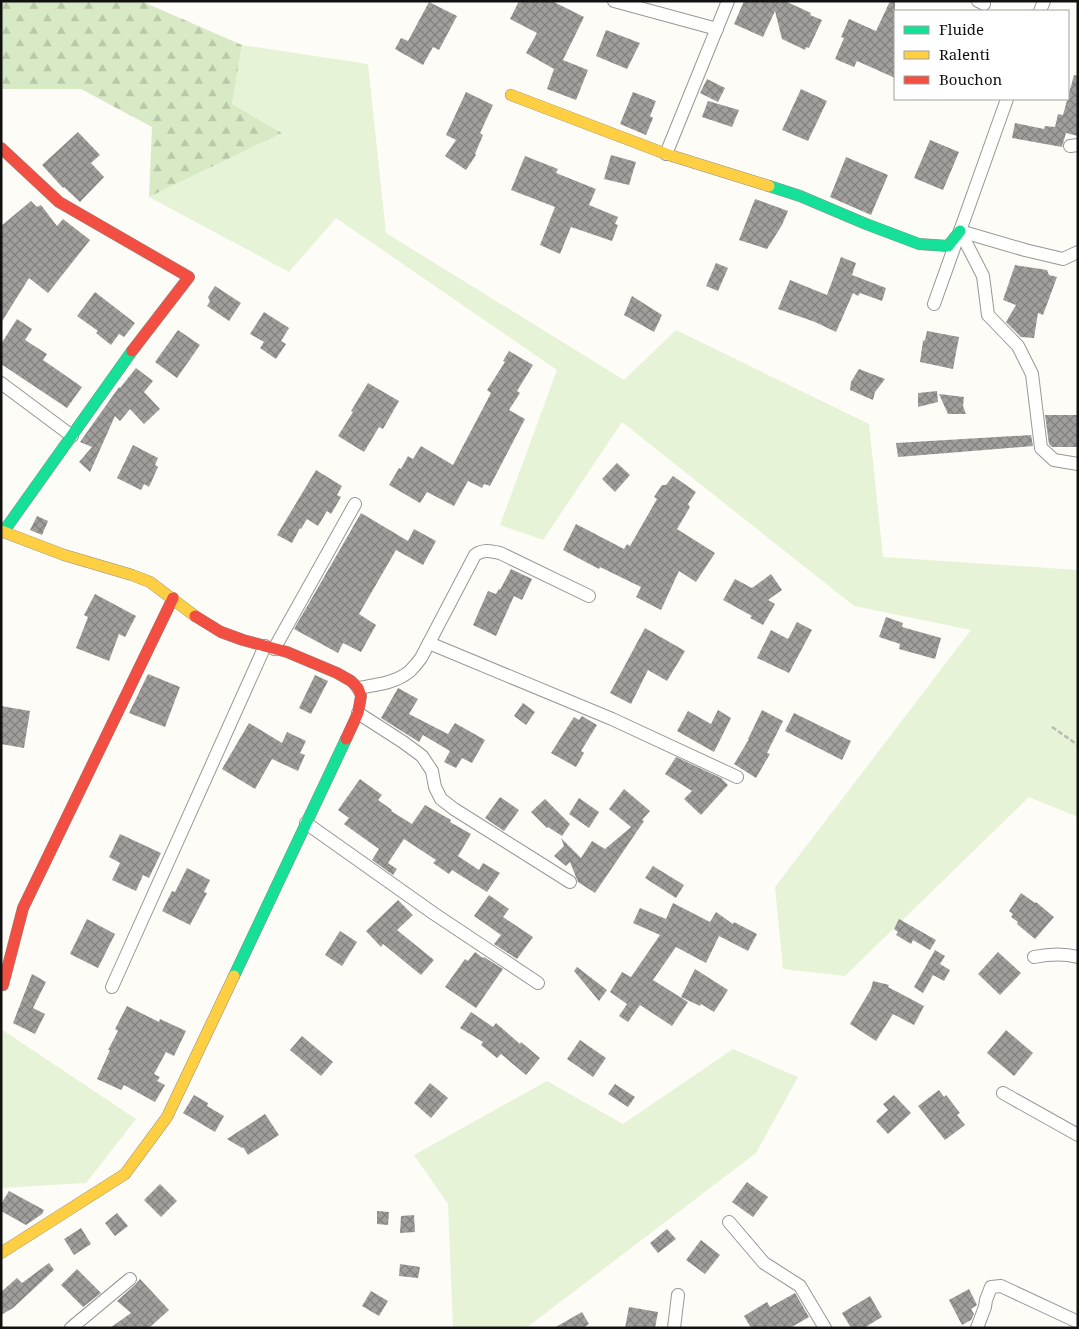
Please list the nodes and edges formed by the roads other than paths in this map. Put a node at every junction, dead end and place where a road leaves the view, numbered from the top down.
1 (614, 1) edge
2 (728, 1) edge
3 (717, 29) junction
4 (510, 95) dead end
5 (1006, 100) edge
6 (1, 148) edge
7 (666, 154) junction
8 (960, 231) junction
9 (1078, 252) edge
10 (934, 304) dead end
11 (1, 383) edge
12 (72, 436) junction
13 (1078, 464) edge
14 (355, 504) dead end
15 (3, 531) edge
16 (589, 596) dead end
17 (173, 598) junction
18 (429, 643) junction
19 (269, 647) junction
20 (358, 688) junction
21 (358, 713) junction
22 (737, 777) dead end
23 (306, 823) junction
24 (570, 882) dead end
25 (1034, 957) dead end
26 (1078, 957) edge
27 (538, 983) dead end
28 (3, 985) dead end
29 (112, 987) dead end
30 (1003, 1093) dead end
31 (1078, 1135) edge
32 (729, 1222) dead end
33 (1, 1254) edge
34 (130, 1279) dead end
35 (678, 1295) dead end
36 (1078, 1322) edge
37 (71, 1328) edge
38 (674, 1328) edge
39 (825, 1328) edge
40 (977, 1328) edge

1 - 3 street
2 - 3 street
3 - 7 street
4 - 7 street
5 - 8 street
6 - 12 street
7 - 8 street
8 - 9 street
8 - 10 street
8 - 13 street
11 - 12 street
12 - 15 street
14 - 19 street
15 - 17 street
16 - 18 street
17 - 19 street
17 - 28 street
18 - 20 street
18 - 22 street
19 - 20 street
19 - 29 street
20 - 21 street
21 - 23 street
21 - 24 street
23 - 27 street
23 - 33 street
25 - 26 street
30 - 31 street
32 - 39 street
34 - 37 street
35 - 38 street
36 - 40 street

